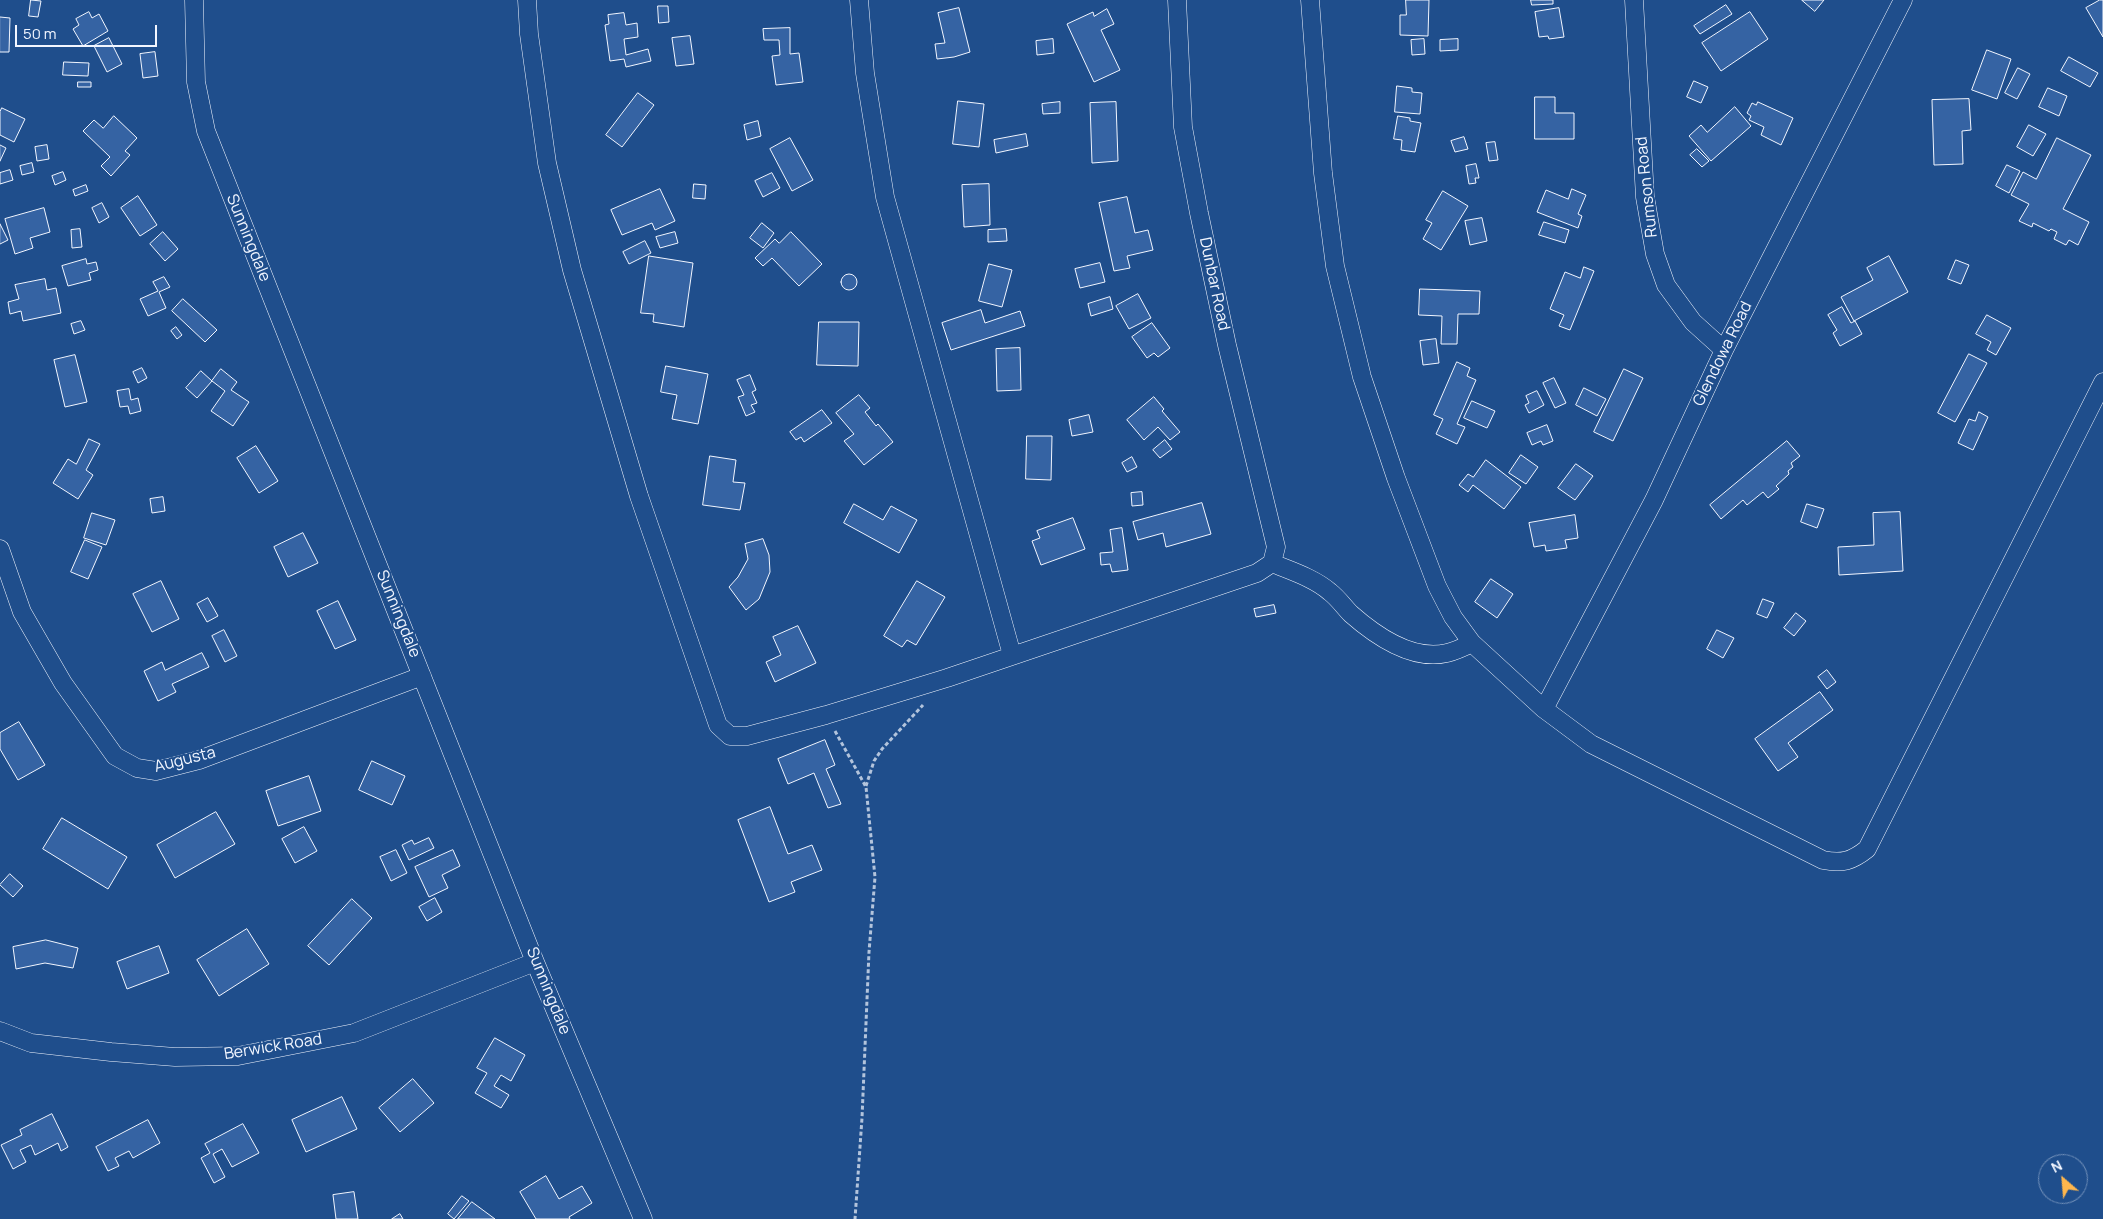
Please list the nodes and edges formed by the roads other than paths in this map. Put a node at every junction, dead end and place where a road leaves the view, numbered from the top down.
1 (194, 0) edge
2 (527, 0) edge
3 (859, 0) edge
4 (1177, 0) edge
5 (1310, 0) edge
6 (1634, 0) edge
7 (1903, 0) edge
8 (1724, 350) junction
9 (2103, 382) edge
10 (0, 549) edge
11 (1272, 562) junction
12 (1472, 643) junction
13 (1012, 655) junction
14 (422, 676) junction
15 (1544, 709) junction
16 (535, 962) junction
17 (0, 1032) edge
18 (643, 1219) edge

1 - 14 street, Sunningdale
2 - 13 street
3 - 13 street
4 - 11 street, Dunbar Road
5 - 12 street
6 - 8 street, Rumson Road
7 - 8 street, Glendowa Road
8 - 15 street, Glendowa Road
9 - 15 street
10 - 14 street, Augusta
11 - 12 street
11 - 13 street
12 - 15 street
14 - 16 street, Sunningdale
16 - 17 street, Berwick Road
16 - 18 street, Sunningdale

